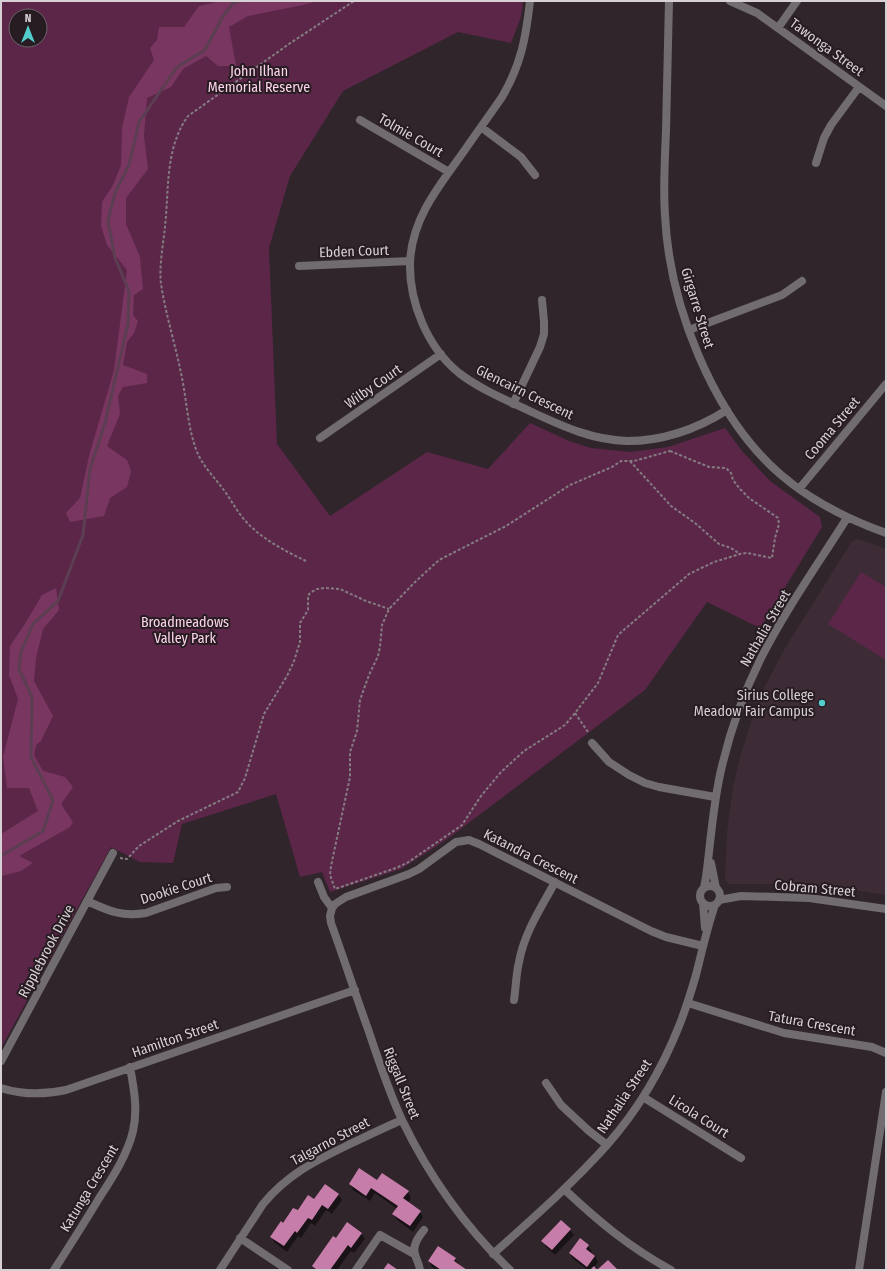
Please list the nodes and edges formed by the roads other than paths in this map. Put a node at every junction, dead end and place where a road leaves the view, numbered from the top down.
1 (530, 1) edge
2 (670, 1) edge
3 (730, 1) edge
4 (797, 1) edge
5 (778, 28) junction
6 (859, 87) junction
7 (886, 106) edge
8 (360, 120) dead end
9 (481, 127) junction
10 (816, 163) dead end
11 (449, 172) junction
12 (535, 176) dead end
13 (410, 261) junction
14 (300, 266) dead end
15 (802, 281) dead end
16 (542, 300) dead end
17 (689, 330) junction
18 (441, 354) junction
19 (886, 384) edge
20 (513, 404) junction
21 (727, 410) junction
22 (320, 438) dead end
23 (799, 488) junction
24 (847, 518) junction
25 (886, 533) edge
26 (592, 743) dead end
27 (715, 797) junction
28 (709, 854) junction
29 (112, 855) road end
30 (318, 882) dead end
31 (555, 882) junction
32 (227, 887) dead end
33 (704, 888) junction
34 (717, 890) junction
35 (741, 896) junction
36 (87, 901) junction
37 (717, 902) junction
38 (703, 903) junction
39 (332, 908) junction
40 (886, 909) edge
41 (705, 934) junction
42 (703, 946) junction
43 (355, 990) junction
44 (514, 1000) dead end
45 (688, 1003) junction
46 (886, 1053) edge
47 (1, 1060) edge
48 (130, 1068) junction
49 (546, 1083) dead end
50 (1, 1088) edge
51 (886, 1092) edge
52 (643, 1097) junction
53 (402, 1120) junction
54 (607, 1145) junction
55 (741, 1158) dead end
56 (564, 1189) junction
57 (424, 1230) dead end
58 (240, 1238) junction
59 (414, 1254) junction
60 (493, 1254) junction
61 (54, 1270) edge
62 (220, 1270) edge
63 (288, 1270) edge
64 (356, 1270) edge
65 (420, 1270) edge
66 (510, 1270) edge
67 (671, 1270) edge
68 (859, 1270) edge

1 - 9 street, Glencairn Crescent
2 - 17 street, Girgarre Street
3 - 5 street, Tawonga Street
4 - 5 street
5 - 6 street, Tawonga Street
6 - 7 street, Tawonga Street
6 - 10 street
8 - 11 street, Tolmie Court
9 - 11 street, Glencairn Crescent
9 - 12 street
11 - 13 street, Glencairn Crescent
13 - 14 street, Ebden Court
13 - 18 street, Glencairn Crescent
15 - 17 street
16 - 20 street
17 - 21 street, Girgarre Street
18 - 20 street, Glencairn Crescent
18 - 22 street, Wilby Court
19 - 23 street, Cooma Street
20 - 21 street, Glencairn Crescent
21 - 23 street, Girgarre Street
23 - 24 street, Girgarre Street
24 - 25 street, Girgarre Street
24 - 27 street, Nathalia Street
26 - 27 street
27 - 28 street, Nathalia Street
28 - 33 street, Nathalia Street
28 - 34 street, Nathalia Street
29 - 36 street, Ripplebrook Drive
30 - 39 street, Riggall Street
31 - 39 street, Katandra Crescent
31 - 42 street, Katandra Crescent
31 - 44 street
32 - 36 street, Dookie Court
33 - 34 street
33 - 38 street
34 - 35 street, Cobram Street
34 - 37 street
35 - 37 street, Cobram Street
35 - 40 street, Cobram Street
36 - 47 street, Ripplebrook Drive
37 - 38 street
37 - 41 street, Nathalia Street
38 - 41 street, Nathalia Street
39 - 43 street, Riggall Street
41 - 42 street, Nathalia Street
42 - 45 street, Nathalia Street
43 - 48 street, Hamilton Street
43 - 53 street, Riggall Street
45 - 46 street, Tatura Crescent
45 - 52 street, Nathalia Street
48 - 50 street, Hamilton Street
48 - 61 street, Katunga Crescent
49 - 54 street
51 - 68 street
52 - 54 street, Nathalia Street
52 - 55 street, Licola Court
53 - 58 street, Talgarno Street
53 - 60 street, Riggall Street
54 - 56 street, Nathalia Street
56 - 60 street, Nathalia Street
56 - 67 street
57 - 59 street
58 - 62 street, Talgarno Street
58 - 63 street
59 - 64 street
59 - 65 street
60 - 66 street, Riggall Street

